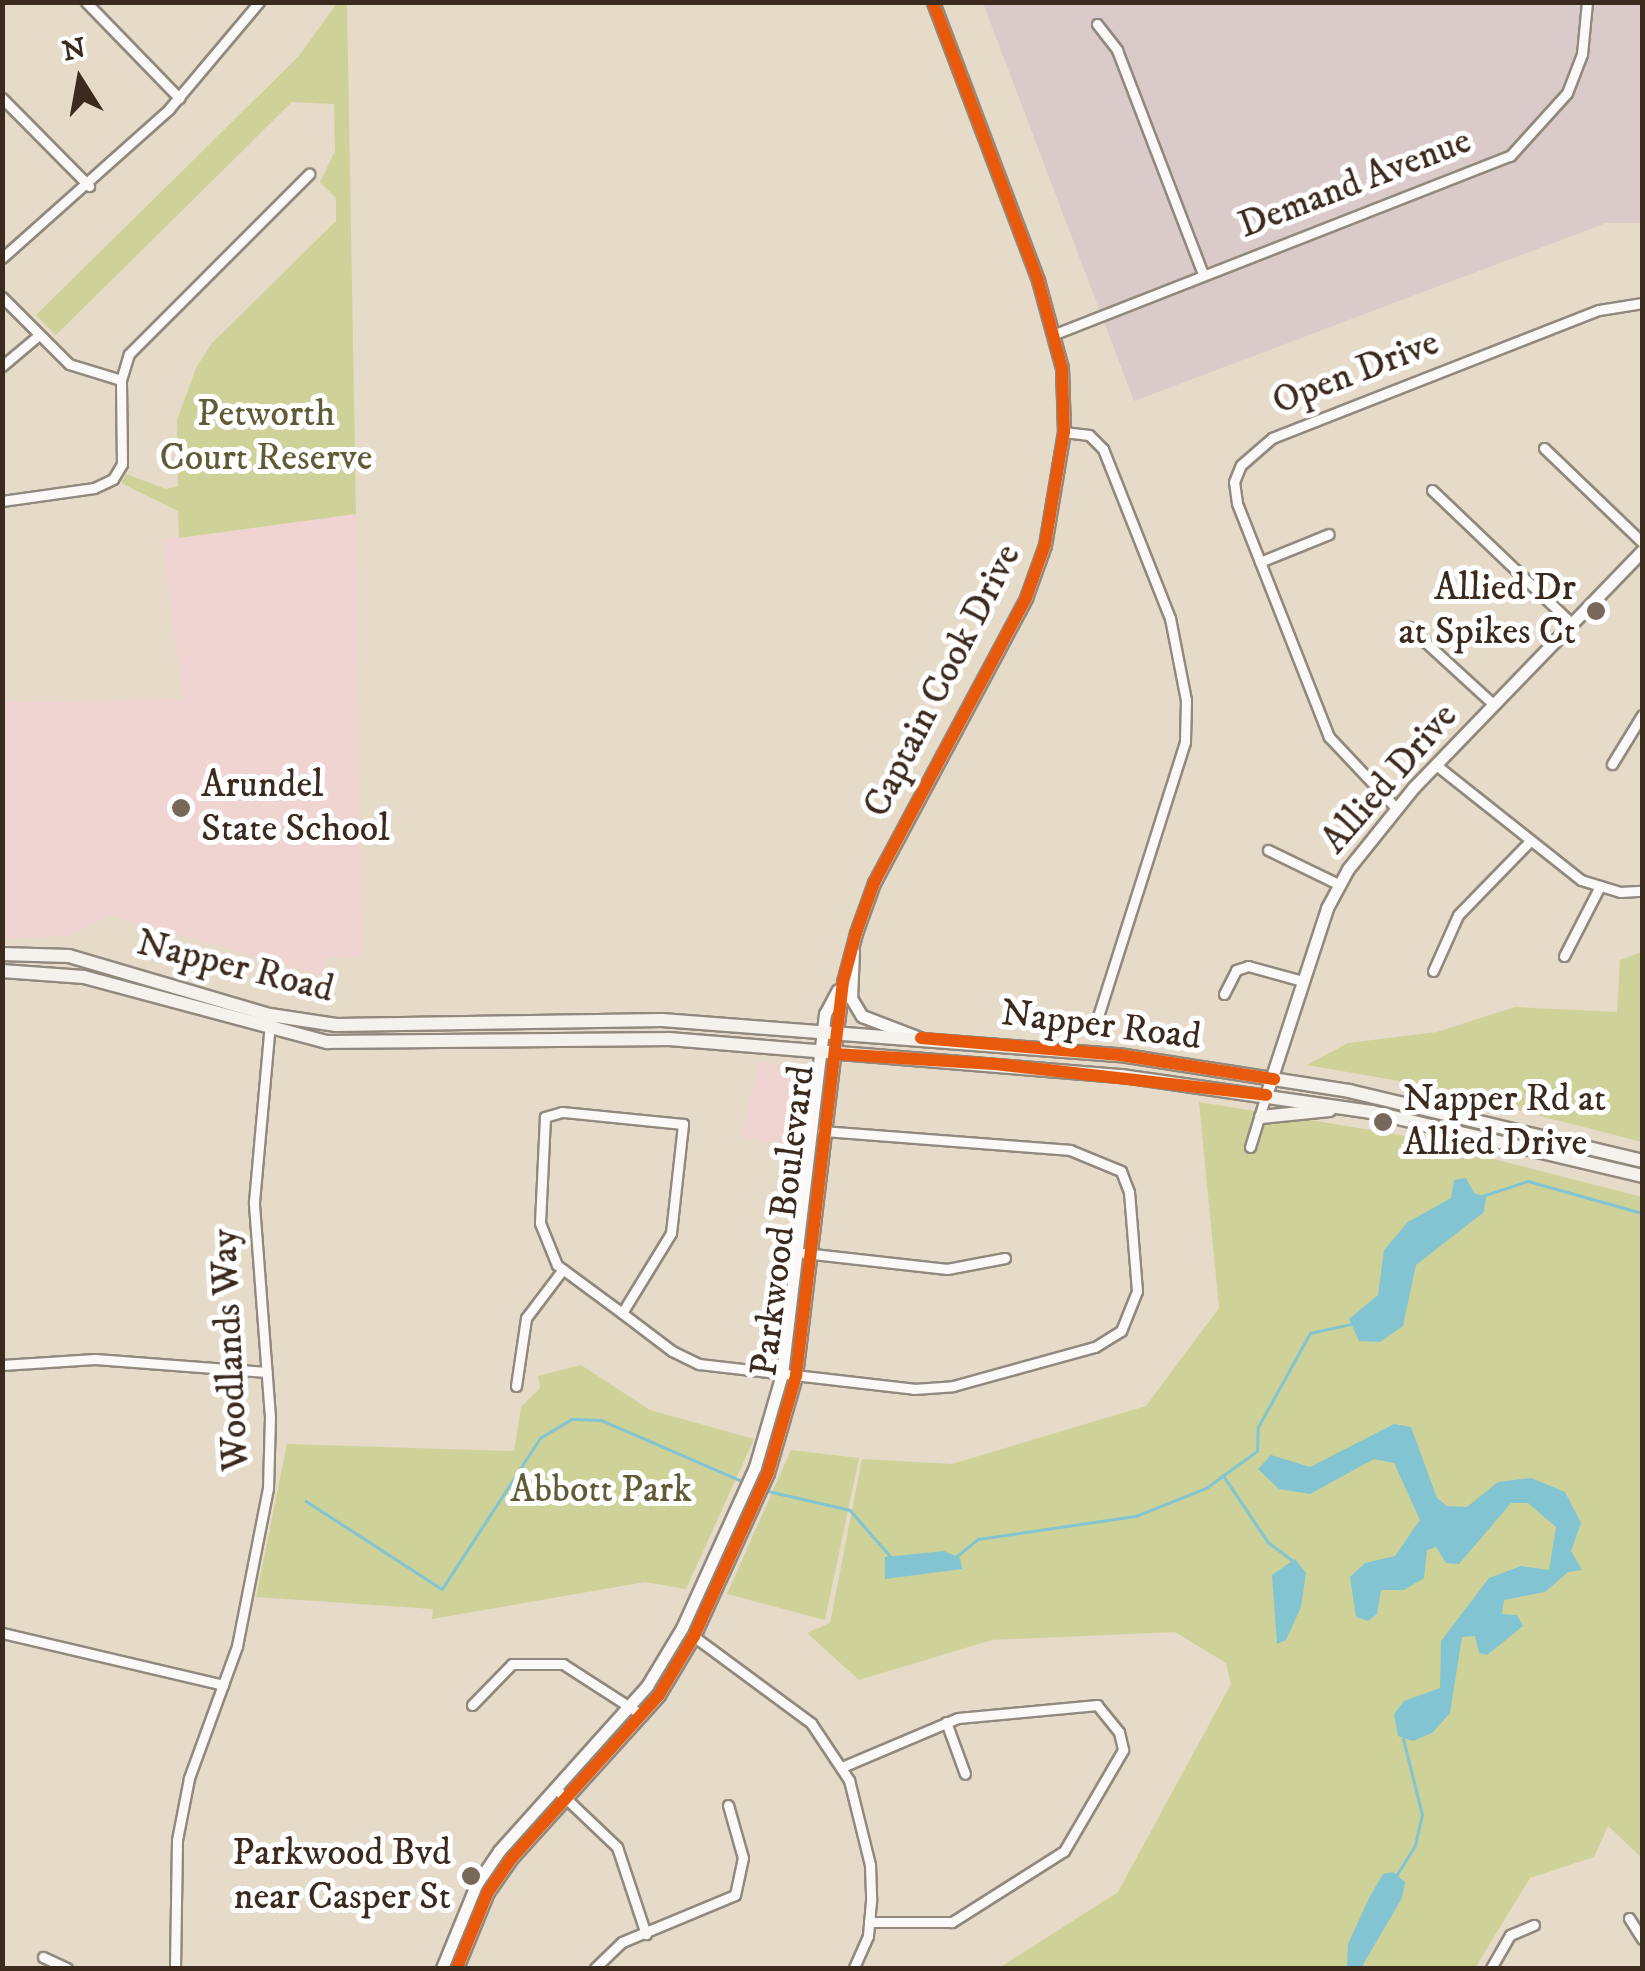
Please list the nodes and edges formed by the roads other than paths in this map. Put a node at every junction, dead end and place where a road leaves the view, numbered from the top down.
1 (86, 2) edge
2 (259, 2) edge
3 (933, 2) edge
4 (1587, 2) edge
5 (1097, 24) dead end
6 (2, 98) edge
7 (179, 98) junction
8 (309, 174) dead end
9 (88, 186) junction
10 (2, 258) edge
11 (1202, 274) junction
12 (2, 297) edge
13 (1642, 303) edge
14 (1054, 334) junction
15 (39, 335) junction
16 (2, 366) edge
17 (121, 380) junction
18 (1064, 432) junction
19 (1544, 448) dead end
20 (1432, 490) dead end
21 (2, 501) edge
22 (1329, 534) dead end
23 (1642, 542) edge
24 (1642, 552) edge
25 (1260, 562) junction
26 (1572, 624) junction
27 (1409, 627) dead end
28 (1494, 705) junction
29 (1642, 715) edge
30 (1612, 764) dead end
31 (1436, 765) junction
32 (1396, 808) junction
33 (1528, 843) junction
34 (1268, 850) dead end
35 (1340, 885) junction
36 (1600, 886) junction
37 (1642, 891) edge
38 (852, 947) junction
39 (2, 954) edge
40 (1564, 956) dead end
41 (2, 971) edge
42 (1433, 971) dead end
43 (1304, 981) junction
44 (843, 982) joint
45 (1224, 994) dead end
46 (1098, 1016) dead end
47 (269, 1022) junction
48 (831, 1032) junction
49 (921, 1038) junction
50 (828, 1053) junction
51 (1274, 1079) junction
52 (1266, 1095) junction
53 (1348, 1108) junction
54 (1261, 1117) junction
55 (812, 1130) junction
56 (826, 1132) junction
57 (1250, 1147) dead end
58 (1642, 1161) edge
59 (1642, 1176) edge
60 (798, 1252) junction
61 (812, 1254) junction
62 (1004, 1258) dead end
63 (562, 1269) junction
64 (622, 1313) junction
65 (2, 1364) edge
66 (267, 1372) junction
67 (782, 1374) junction
68 (796, 1376) junction
69 (516, 1386) dead end
70 (682, 1628) junction
71 (2, 1633) edge
72 (694, 1636) junction
73 (223, 1685) junction
74 (472, 1705) dead end
75 (631, 1707) junction
76 (642, 1715) junction
77 (946, 1722) junction
78 (842, 1767) junction
79 (965, 1774) dead end
80 (555, 1788) junction
81 (564, 1799) junction
82 (728, 1806) dead end
83 (1629, 1918) dead end
84 (869, 1922) junction
85 (1534, 1925) dead end
86 (646, 1934) junction
87 (1642, 1939) edge
88 (42, 1957) dead end
89 (67, 1968) edge
90 (175, 1968) edge
91 (442, 1968) edge
92 (457, 1968) edge
93 (594, 1968) edge
94 (854, 1968) edge
95 (1491, 1968) edge

1 - 7 street
2 - 7 street
3 - 14 street, Captain Cook Drive
4 - 11 street, Demand Avenue
5 - 11 street
6 - 9 street
7 - 9 street
8 - 17 street
9 - 10 street
11 - 14 street, Demand Avenue
12 - 15 street
13 - 25 street, Open Drive
14 - 18 street, Captain Cook Drive
15 - 16 street
15 - 17 street
17 - 21 street
18 - 38 street, Captain Cook Drive
18 - 46 street
19 - 23 street
20 - 26 street
22 - 25 street
24 - 26 street, Allied Drive
25 - 32 street, Open Drive
26 - 28 street, Allied Drive
27 - 28 street
28 - 31 street, Allied Drive
29 - 30 street
31 - 32 street, Allied Drive
31 - 33 street
32 - 35 street, Allied Drive
33 - 36 street
33 - 42 street
34 - 35 street
35 - 43 street, Allied Drive
36 - 37 street
36 - 40 street
38 - 44 street, Captain Cook Drive
38 - 49 street
39 - 47 main road, Napper Road
41 - 47 main road, Napper Road
43 - 45 street
43 - 51 street, Allied Drive
44 - 48 street, Parkwood Boulevard
47 - 48 main road, Napper Road
47 - 50 main road, Napper Road
47 - 66 street, Woodlands Way
48 - 49 main road, Napper Road
48 - 50 street, Parkwood Boulevard
49 - 51 main road, Napper Road
50 - 52 main road, Napper Road
50 - 55 street, Parkwood Boulevard
50 - 56 street, Parkwood Boulevard
51 - 52 street, Allied Drive
51 - 58 main road, Napper Road
52 - 53 main road, Napper Road
52 - 54 street
53 - 54 main road
53 - 59 main road, Napper Road
54 - 57 street
55 - 56 street
55 - 60 street, Parkwood Boulevard
56 - 61 street, Parkwood Boulevard
56 - 68 street
60 - 61 street
60 - 67 street, Parkwood Boulevard
61 - 62 street
61 - 68 street, Parkwood Boulevard
63 - 64 street
63 - 64 street
63 - 69 street
64 - 67 street
65 - 66 street
66 - 73 street, Woodlands Way
67 - 68 street
67 - 70 street, Parkwood Boulevard
68 - 72 street, Parkwood Boulevard
70 - 72 street
70 - 75 street, Parkwood Boulevard
71 - 73 street
72 - 76 street, Parkwood Boulevard
72 - 78 street
73 - 90 street, Woodlands Way
74 - 75 street
75 - 76 street
75 - 80 street, Parkwood Boulevard
76 - 81 street, Parkwood Boulevard
77 - 78 street
77 - 79 street
77 - 84 street
78 - 84 street
80 - 81 street
80 - 91 street, Parkwood Boulevard
81 - 86 street
81 - 92 street, Parkwood Boulevard
82 - 86 street
83 - 87 street
84 - 94 street
85 - 95 street
86 - 93 street
88 - 89 street

